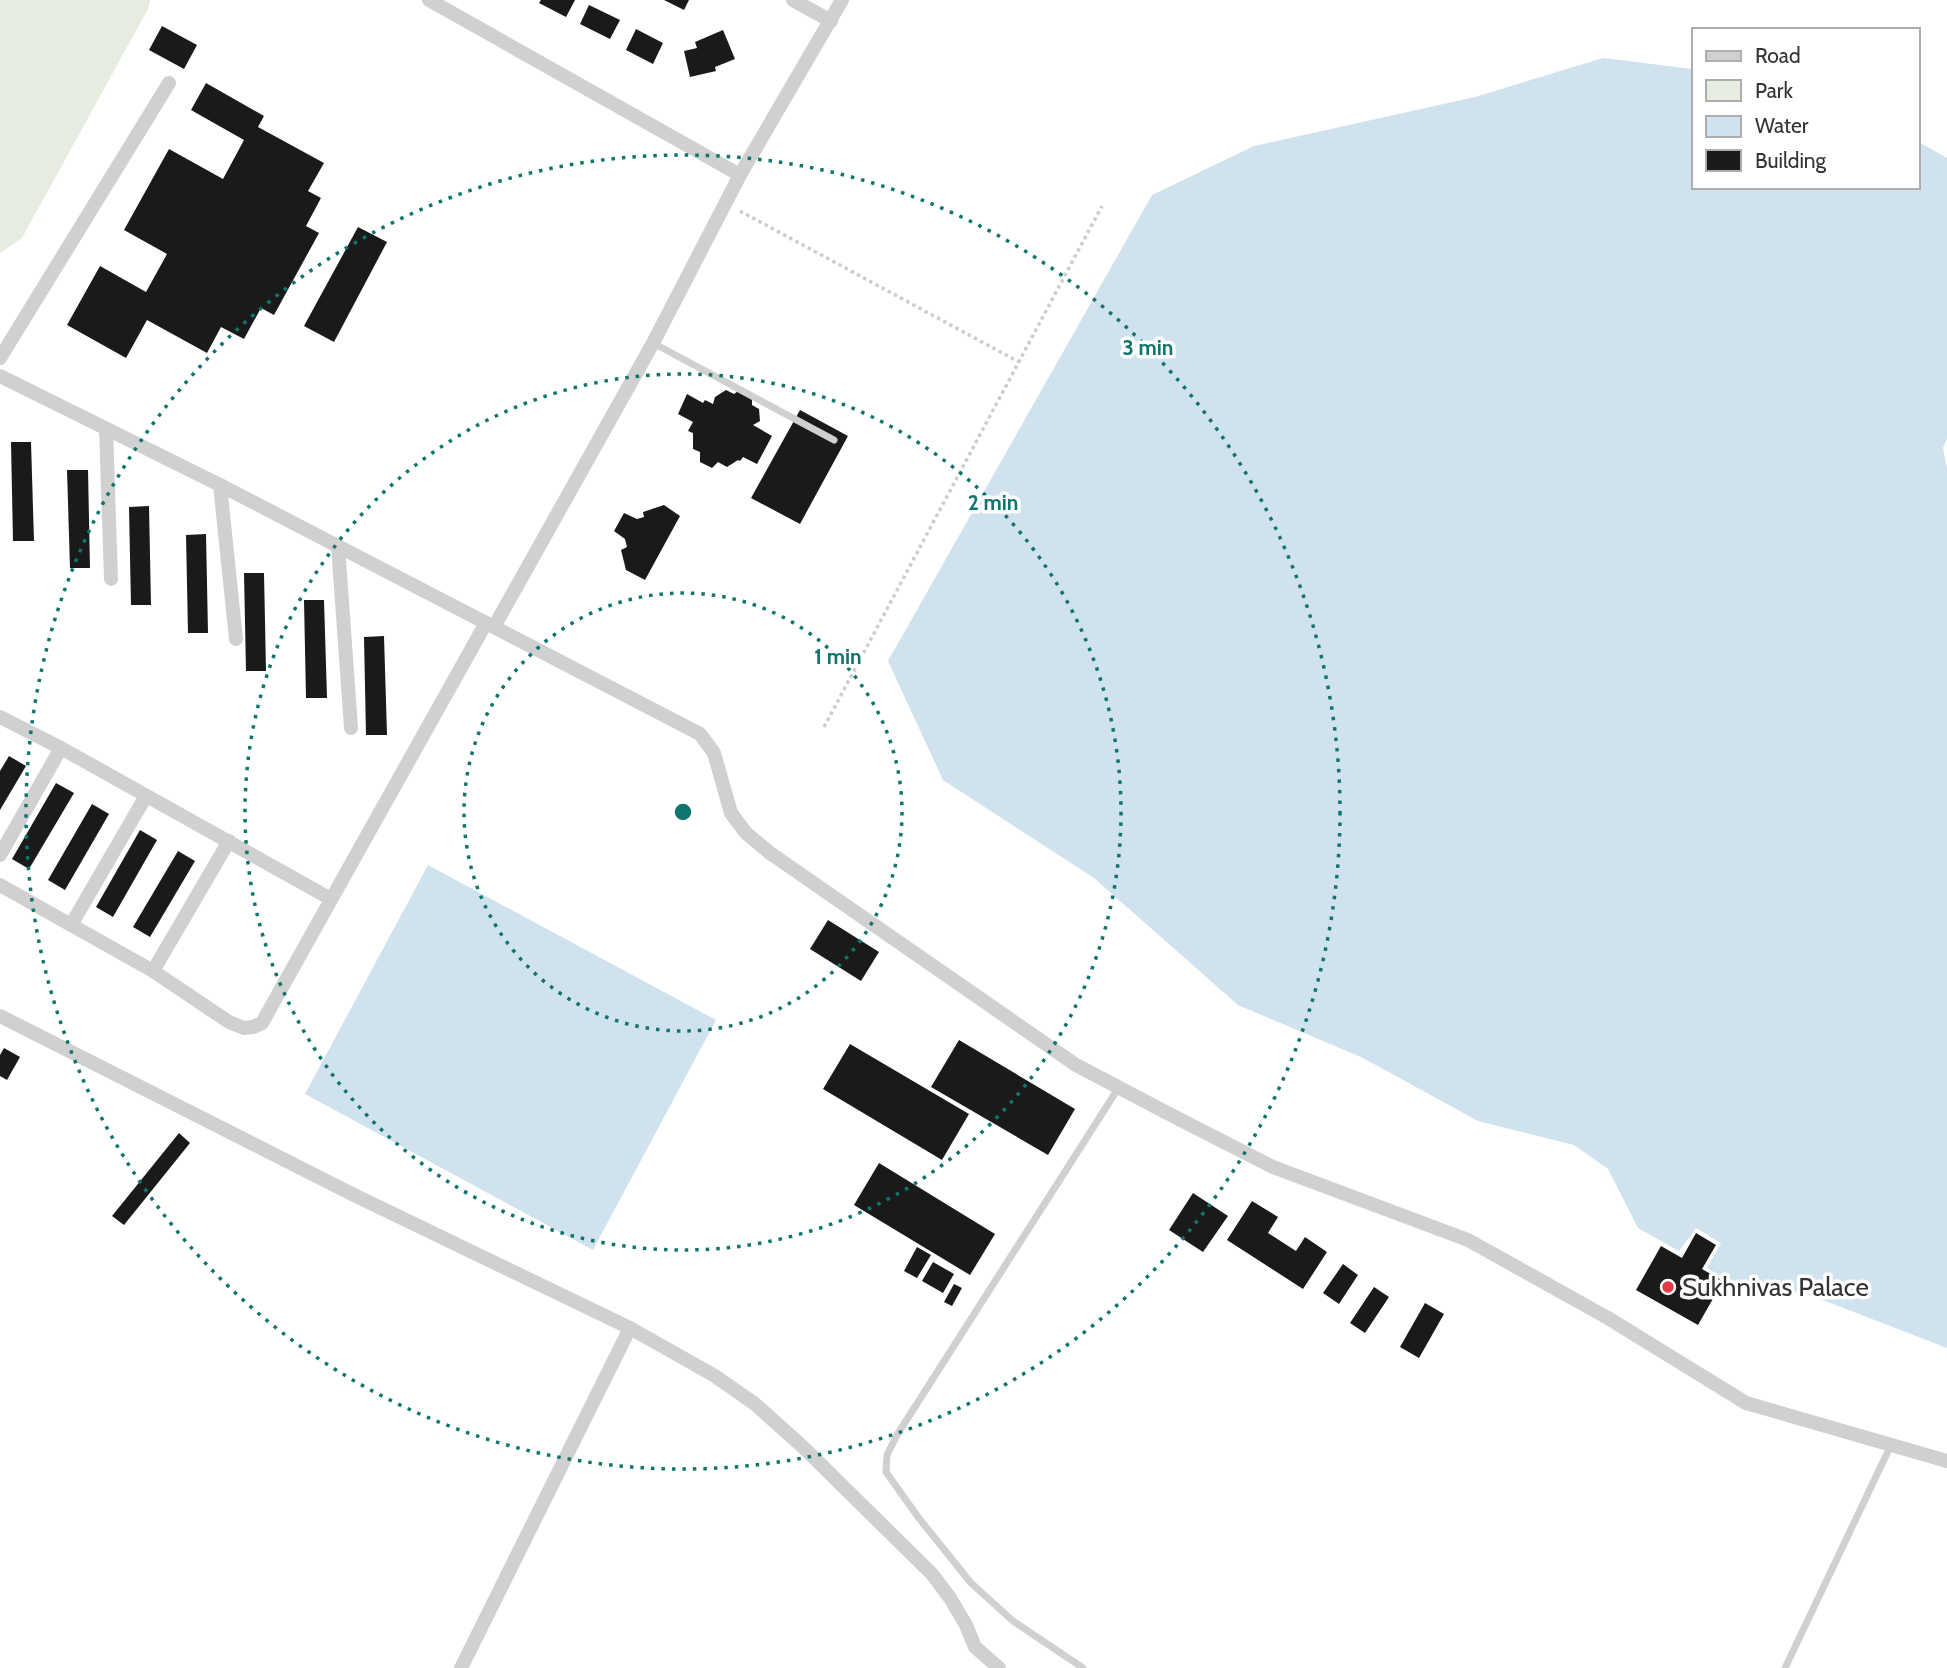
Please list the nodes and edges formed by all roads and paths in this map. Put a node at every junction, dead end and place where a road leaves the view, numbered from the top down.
1 (429, 0) edge
2 (793, 0) edge
3 (842, 0) edge
4 (831, 21) junction
5 (169, 83) dead end
6 (740, 175) junction
7 (725, 203) junction
8 (1102, 206) dead end
9 (653, 343) junction
10 (0, 358) edge
11 (1019, 362) junction
12 (0, 376) edge
13 (106, 429) junction
14 (835, 440) dead end
15 (220, 485) junction
16 (338, 546) junction
17 (111, 579) dead end
18 (490, 625) junction
19 (236, 639) dead end
20 (0, 717) edge
21 (824, 727) dead end
22 (351, 728) dead end
23 (61, 748) junction
24 (146, 796) junction
25 (229, 841) junction
26 (0, 855) edge
27 (0, 885) edge
28 (331, 899) junction
29 (71, 925) junction
30 (153, 971) junction
31 (0, 1016) edge
32 (1119, 1087) junction
33 (630, 1328) junction
34 (1891, 1446) junction
35 (1947, 1461) edge
36 (461, 1668) edge
37 (999, 1668) edge
38 (1083, 1668) edge
39 (1784, 1668) edge

1 - 6 street
2 - 4 street
3 - 4 street
4 - 6 street
5 - 10 street
6 - 7 street
7 - 9 street
7 - 11 path
8 - 11 path
9 - 14 lane
9 - 18 street
11 - 21 path
12 - 13 street
13 - 15 street
13 - 17 street
15 - 16 street
15 - 19 street
16 - 18 street
16 - 22 street
18 - 28 street
18 - 32 street
20 - 23 street
23 - 24 street
23 - 26 street
24 - 25 street
24 - 29 street
25 - 28 street
25 - 30 street
27 - 29 street
28 - 30 street
29 - 30 street
31 - 33 street
32 - 34 street
32 - 38 lane
33 - 36 street
33 - 37 street
34 - 35 street
34 - 39 lane

